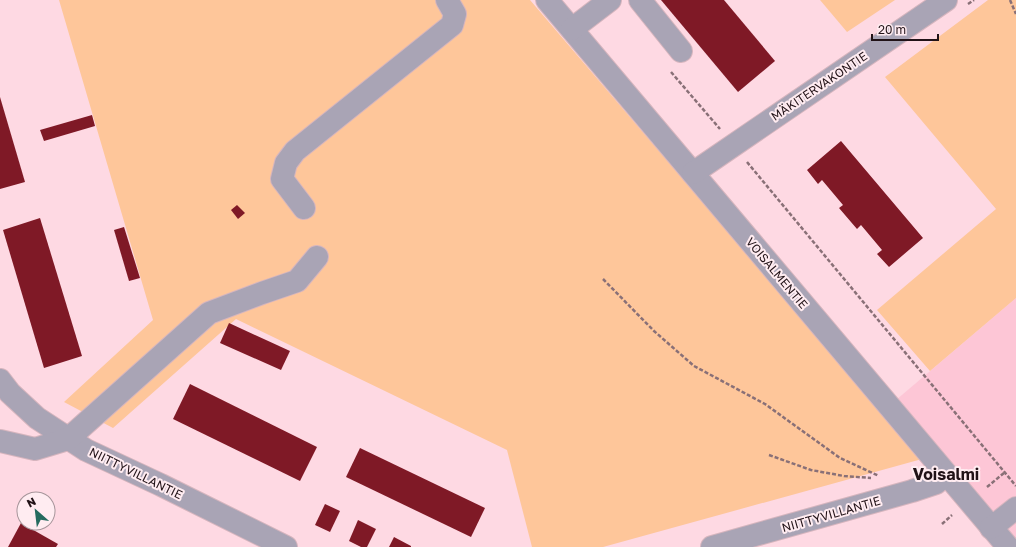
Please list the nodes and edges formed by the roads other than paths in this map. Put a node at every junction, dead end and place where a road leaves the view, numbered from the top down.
1 (448, 0) edge
2 (547, 0) edge
3 (610, 0) edge
4 (640, 0) edge
5 (946, 0) edge
6 (572, 29) junction
7 (674, 59) road end
8 (693, 173) junction
9 (304, 208) dead end
10 (317, 257) dead end
11 (0, 380) edge
12 (68, 439) junction
13 (0, 441) edge
14 (946, 474) junction
15 (1016, 508) edge
16 (991, 528) junction
17 (286, 547) edge
18 (712, 547) edge
19 (1008, 547) edge

1 - 9 street
2 - 6 street, VOISALMENTIE
3 - 6 street
4 - 7 street
5 - 8 street, MÄKITERVAKONTIE
6 - 8 street, VOISALMENTIE
8 - 14 street, VOISALMENTIE
10 - 12 street
11 - 12 street, NIITTYVILLANTIE
12 - 13 street
12 - 17 street, NIITTYVILLANTIE
14 - 16 street, VOISALMENTIE
14 - 18 street, NIITTYVILLANTIE
15 - 16 street
16 - 19 street, VOISALMENTIE

